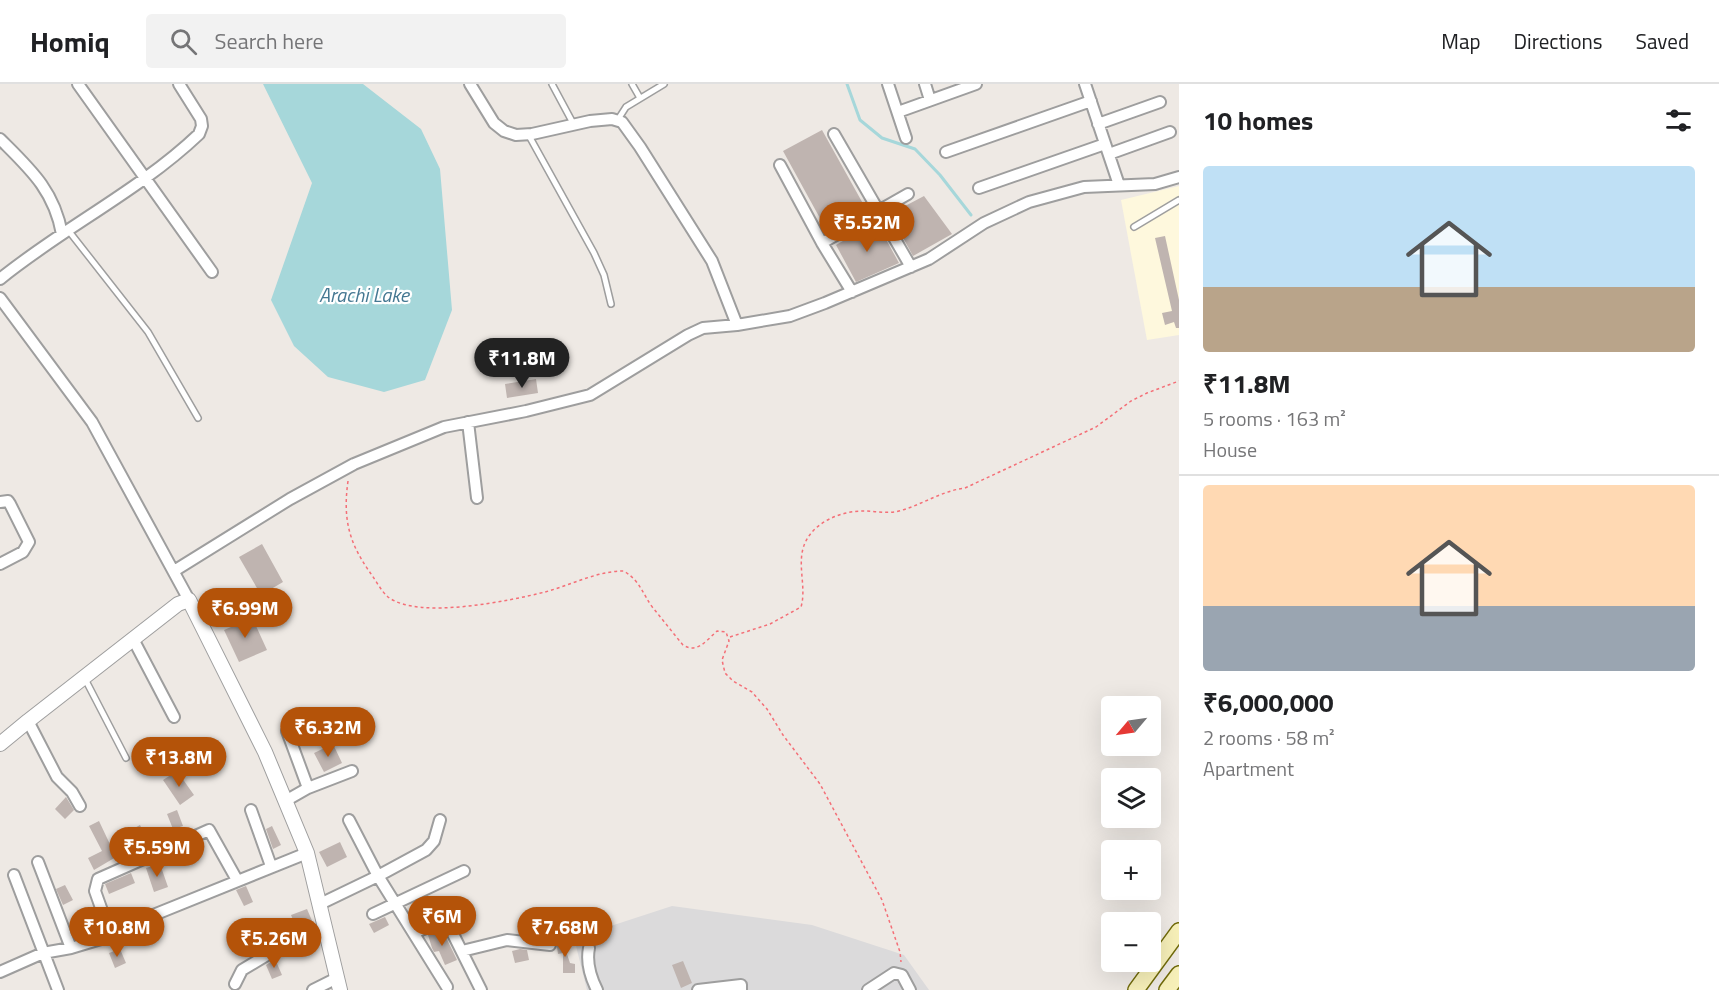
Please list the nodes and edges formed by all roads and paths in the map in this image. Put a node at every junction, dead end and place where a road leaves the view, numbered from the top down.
1 (78, 84) edge
2 (179, 84) edge
3 (470, 84) edge
4 (552, 84) edge
5 (633, 84) edge
6 (664, 84) edge
7 (888, 84) edge
8 (925, 84) edge
9 (1085, 84) edge
10 (970, 85) edge
11 (640, 98) junction
12 (930, 100) junction
13 (1091, 101) junction
14 (1160, 102) dead end
15 (898, 112) junction
16 (617, 121) junction
17 (1098, 124) junction
18 (574, 125) junction
19 (1170, 132) dead end
20 (528, 134) junction
21 (834, 134) dead end
22 (906, 138) dead end
23 (0, 140) edge
24 (1107, 149) junction
25 (946, 152) dead end
26 (780, 165) dead end
27 (1179, 177) edge
28 (144, 178) junction
29 (1119, 185) junction
30 (979, 188) dead end
31 (908, 194) dead end
32 (1179, 200) edge
33 (878, 211) junction
34 (1134, 226) dead end
35 (65, 232) junction
36 (822, 243) junction
37 (911, 267) junction
38 (212, 272) dead end
39 (0, 279) edge
40 (852, 292) junction
41 (0, 298) edge
42 (611, 304) dead end
43 (737, 325) junction
44 (1179, 381) edge
45 (198, 418) dead end
46 (468, 422) junction
47 (350, 466) junction
48 (477, 498) dead end
49 (0, 502) edge
50 (0, 564) edge
51 (174, 571) junction
52 (189, 600) junction
53 (729, 637) junction
54 (133, 639) junction
55 (84, 677) junction
56 (174, 717) dead end
57 (28, 720) junction
58 (286, 731) dead end
59 (0, 744) edge
60 (126, 758) dead end
61 (352, 771) dead end
62 (308, 788) junction
63 (287, 800) junction
64 (80, 806) dead end
65 (251, 810) dead end
66 (349, 820) dead end
67 (440, 820) dead end
68 (307, 853) junction
69 (38, 862) dead end
70 (271, 866) junction
71 (464, 871) dead end
72 (14, 875) dead end
73 (378, 876) junction
74 (237, 880) junction
75 (395, 903) junction
76 (320, 904) junction
77 (373, 914) dead end
78 (325, 930) junction
79 (1179, 931) edge
80 (414, 933) junction
81 (111, 936) junction
82 (550, 945) dead end
83 (71, 948) junction
84 (589, 948) dead end
85 (462, 951) junction
86 (43, 953) junction
87 (0, 972) edge
88 (1179, 974) edge
89 (902, 975) junction
90 (235, 984) dead end
91 (338, 984) edge
92 (447, 987) dead end
93 (58, 990) edge
94 (313, 990) edge
95 (481, 990) edge
96 (597, 990) edge
97 (698, 990) edge
98 (741, 990) edge
99 (868, 990) edge
100 (910, 990) edge
101 (1136, 990) edge
102 (1167, 990) edge

1 - 28 street
2 - 28 street
3 - 20 street
4 - 18 lane
5 - 11 lane
6 - 11 lane
7 - 15 street
8 - 12 street
9 - 13 street
10 - 12 street
11 - 16 lane
12 - 15 street
13 - 17 street
13 - 25 street
14 - 17 street
15 - 22 street
16 - 18 street
16 - 43 street
17 - 24 street
18 - 20 street
19 - 24 street
20 - 42 lane
21 - 33 street
23 - 35 street
24 - 29 street
24 - 30 street
26 - 36 street
27 - 29 street
28 - 35 street
28 - 38 street
29 - 37 street
31 - 33 street
32 - 34 lane
33 - 36 street
33 - 37 street
35 - 39 street
35 - 45 lane
36 - 40 street
37 - 40 street
40 - 43 street
41 - 51 street
43 - 46 street
44 - 53 path
46 - 47 street
46 - 48 street
47 - 51 street
47 - 53 path
49 - 50 street
51 - 52 street
52 - 54 street
52 - 63 street
53 - 89 path
54 - 55 street
54 - 56 street
55 - 57 street
55 - 60 lane
57 - 59 street
57 - 64 street
58 - 62 street
61 - 62 street
62 - 63 street
63 - 68 street
65 - 70 street
66 - 73 street
67 - 73 street
68 - 70 street
68 - 76 street
69 - 83 street
70 - 74 street
71 - 75 street
72 - 86 street
73 - 75 street
73 - 76 street
74 - 81 street
74 - 81 street
75 - 77 street
75 - 80 street
76 - 78 street
78 - 90 street
78 - 91 street
79 - 101 main road
80 - 85 street
80 - 92 street
81 - 83 street
82 - 85 street
83 - 86 street
84 - 96 street
85 - 95 street
86 - 87 street
86 - 93 street
88 - 102 main road
89 - 99 street
89 - 100 street
91 - 94 street
97 - 98 street

